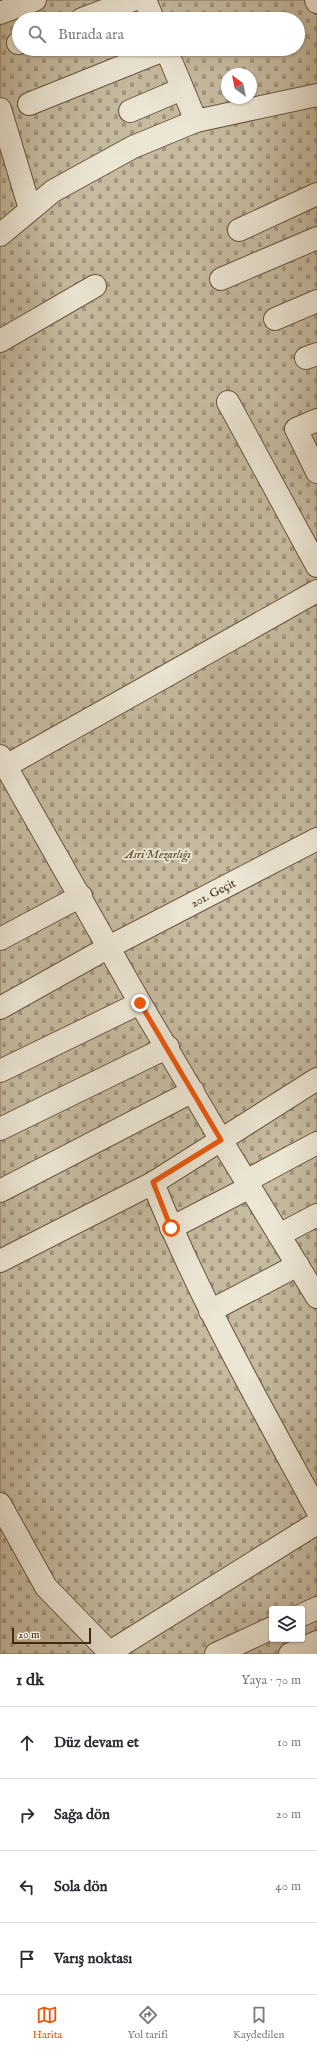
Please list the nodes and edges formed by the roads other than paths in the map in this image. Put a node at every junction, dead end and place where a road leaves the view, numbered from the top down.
1 (35, 0) edge
2 (133, 0) edge
3 (145, 0) edge
4 (101, 12) edge
5 (150, 12) edge
6 (0, 13) edge
7 (149, 56) edge
8 (169, 56) edge
9 (182, 89) junction
10 (317, 95) edge
11 (29, 104) dead end
12 (0, 109) edge
13 (130, 111) dead end
14 (196, 122) junction
15 (317, 194) edge
16 (30, 209) junction
17 (239, 230) dead end
18 (0, 235) edge
19 (317, 238) edge
20 (221, 280) dead end
21 (95, 286) dead end
22 (317, 301) edge
23 (275, 320) dead end
24 (0, 341) edge
25 (228, 402) dead end
26 (317, 420) edge
27 (317, 472) edge
28 (311, 541) edge
29 (317, 566) edge
30 (317, 591) edge
31 (3, 761) edge
32 (317, 839) edge
33 (81, 896) junction
34 (0, 939) edge
35 (108, 947) junction
36 (140, 1003) junction
37 (0, 1008) edge
38 (168, 1047) junction
39 (0, 1071) edge
40 (317, 1079) edge
41 (193, 1091) junction
42 (0, 1129) edge
43 (221, 1140) junction
44 (317, 1143) edge
45 (153, 1182) junction
46 (248, 1184) junction
47 (0, 1191) edge
48 (317, 1215) edge
49 (171, 1228) junction
50 (279, 1234) junction
51 (0, 1261) edge
52 (306, 1267) edge
53 (317, 1296) edge
54 (210, 1311) junction
55 (0, 1504) edge
56 (317, 1510) edge
57 (317, 1523) edge
58 (317, 1608) edge
59 (305, 1614) edge
60 (269, 1629) edge
61 (317, 1642) edge
62 (133, 1647) edge
63 (110, 1653) edge
64 (216, 1654) edge
65 (290, 1654) edge

1 - 6 street
2 - 4 street
3 - 5 street
7 - 11 street
8 - 9 street
9 - 13 street
9 - 14 street
10 - 14 street
12 - 16 street
14 - 16 street
15 - 17 street
16 - 18 street
19 - 20 street
21 - 24 street
22 - 23 street
25 - 28 street
26 - 27 street
28 - 29 street
30 - 31 street
31 - 33 street
32 - 35 street, 201. Geçit
33 - 34 street
33 - 35 street
35 - 36 street
35 - 37 street, 201. Geçit
36 - 38 street
36 - 39 street
38 - 41 street
38 - 42 street
40 - 43 street
41 - 43 street
41 - 47 street
43 - 45 street
43 - 46 street
44 - 46 street
45 - 49 street
45 - 51 street
46 - 49 street
46 - 50 street
48 - 50 street
49 - 54 street
50 - 52 street
52 - 53 street
52 - 54 street
54 - 56 street
55 - 63 street
57 - 62 street
58 - 59 street
60 - 64 street
61 - 65 street
62 - 63 street

